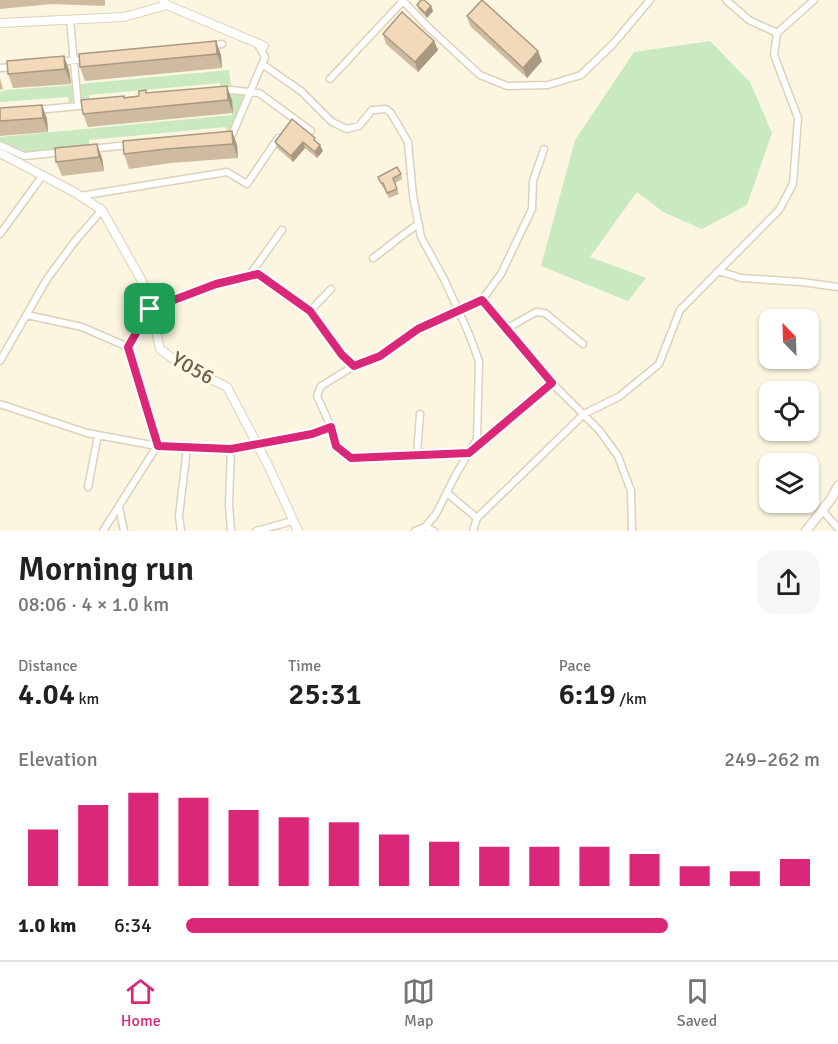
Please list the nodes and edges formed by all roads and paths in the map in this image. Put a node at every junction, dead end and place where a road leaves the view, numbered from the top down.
1 (403, 0) edge
2 (650, 0) edge
3 (726, 0) edge
4 (814, 0) edge
5 (165, 3) edge
6 (70, 20) junction
7 (0, 23) edge
8 (777, 33) junction
9 (222, 44) dead end
10 (260, 44) joint
11 (201, 46) edge
12 (95, 58) edge
13 (74, 60) junction
14 (53, 63) edge
15 (262, 64) junction
16 (21, 66) edge
17 (0, 68) edge
18 (330, 79) dead end
19 (219, 91) edge
20 (250, 91) junction
21 (102, 104) edge
22 (78, 106) junction
23 (33, 111) edge
24 (294, 118) junction
25 (288, 125) edge
26 (311, 131) edge
27 (283, 133) edge
28 (220, 136) edge
29 (138, 144) edge
30 (0, 145) edge
31 (543, 149) dead end
32 (80, 150) edge
33 (68, 151) edge
34 (0, 153) edge
35 (43, 175) junction
36 (80, 196) junction
37 (102, 210) junction
38 (419, 224) junction
39 (282, 230) dead end
40 (0, 234) edge
41 (373, 258) dead end
42 (719, 271) junction
43 (249, 276) junction
44 (838, 287) edge
45 (331, 289) dead end
46 (482, 300) junction
47 (150, 309) junction
48 (458, 310) junction
49 (310, 311) junction
50 (27, 315) junction
51 (506, 329) junction
52 (583, 344) dead end
53 (128, 347) junction
54 (0, 361) edge
55 (354, 366) junction
56 (552, 383) junction
57 (0, 404) edge
58 (420, 414) dead end
59 (584, 414) junction
60 (331, 427) junction
61 (98, 435) junction
62 (258, 445) junction
63 (158, 446) junction
64 (187, 447) junction
65 (231, 449) junction
66 (469, 453) junction
67 (417, 454) junction
68 (838, 486) edge
69 (88, 487) dead end
70 (447, 493) junction
71 (119, 507) junction
72 (822, 510) junction
73 (477, 518) junction
74 (293, 521) junction
75 (425, 527) junction
76 (838, 528) edge
77 (103, 531) edge
78 (124, 531) edge
79 (181, 531) edge
80 (231, 531) edge
81 (256, 531) edge
82 (298, 531) edge
83 (415, 531) edge
84 (435, 531) edge
85 (473, 531) edge
86 (632, 531) edge
87 (806, 531) edge

1 - 2 street
1 - 18 street
3 - 8 street
4 - 8 street
5 - 6 street
5 - 10 street
6 - 7 street
6 - 13 street
8 - 42 street
9 - 11 street
10 - 15 street
12 - 13 street
13 - 14 street
13 - 22 street
15 - 20 street
15 - 38 street
16 - 17 street
19 - 20 street
20 - 24 street
20 - 28 street
21 - 22 street
22 - 23 street
24 - 25 street
24 - 26 street
27 - 36 street
29 - 32 street
30 - 33 street
31 - 46 street
34 - 35 street, Y056 / Y056
35 - 36 street, Y056 / Y056
35 - 40 street
36 - 37 street, Y056 / Y056
37 - 47 street, Y056 / Y056
37 - 50 street
38 - 41 street
38 - 48 street
39 - 43 street
42 - 44 street
42 - 59 street
43 - 47 street
43 - 49 street
45 - 49 street
46 - 48 street
46 - 51 street
47 - 53 street
47 - 62 street, Y056 / Y056
48 - 55 street
48 - 66 street
49 - 55 street
50 - 53 street
50 - 54 street
51 - 52 street
51 - 56 street
53 - 63 street
55 - 60 street
56 - 59 street
56 - 66 street
57 - 61 street
58 - 67 street
59 - 73 street
59 - 86 street
60 - 62 street
60 - 67 street
61 - 63 street
61 - 69 street
62 - 65 street
62 - 74 street, Y056 / Y056
63 - 64 street
63 - 71 street
64 - 65 street
64 - 79 street
65 - 80 street
66 - 67 street
66 - 70 street
68 - 72 main road
70 - 73 street
70 - 75 street
71 - 77 street
71 - 78 street
72 - 76 street
72 - 87 main road
73 - 85 street
74 - 81 street
74 - 82 street, Y056 / Y056
75 - 83 street
75 - 84 street

